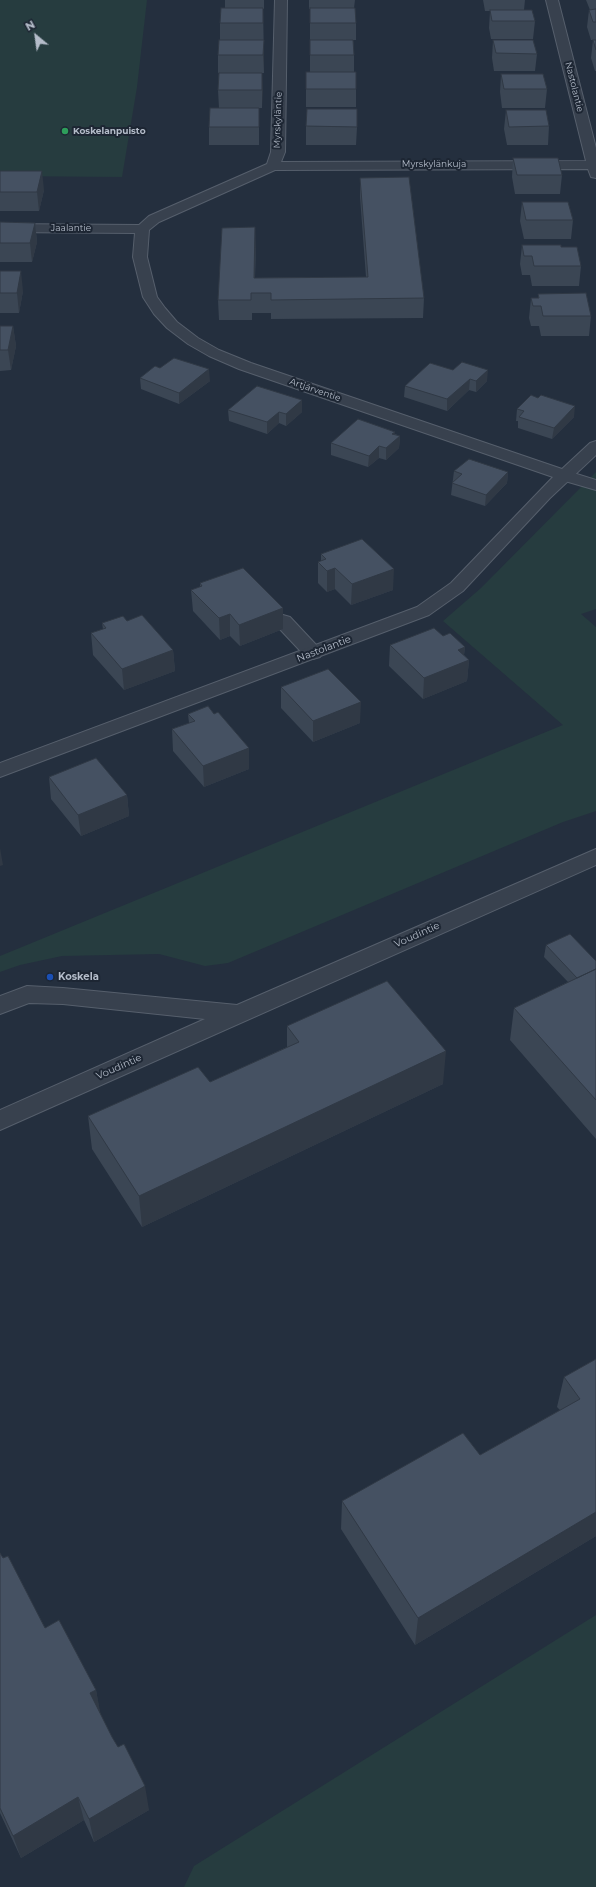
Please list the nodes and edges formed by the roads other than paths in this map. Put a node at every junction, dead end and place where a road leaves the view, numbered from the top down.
1 (281, 0) edge
2 (552, 0) edge
3 (273, 166) junction
4 (595, 169) edge
5 (0, 228) edge
6 (142, 229) junction
7 (596, 446) edge
8 (564, 474) junction
9 (596, 485) edge
10 (283, 621) dead end
11 (313, 653) junction
12 (0, 770) edge
13 (596, 856) edge
14 (0, 1005) edge
15 (238, 1014) junction
16 (0, 1120) edge

1 - 3 street, Myrskyläntie
2 - 4 street, Nastolantie
3 - 4 street, Myrskylänkuja
3 - 6 street
5 - 6 street, Jaalantie
6 - 8 street, Artjärventie
7 - 8 street, Nastolantie
8 - 9 street, Artjärventie
8 - 11 street, Nastolantie
10 - 11 street
11 - 12 street, Nastolantie
13 - 15 street, Voudintie
14 - 15 street, Voudintie
15 - 16 street, Voudintie

